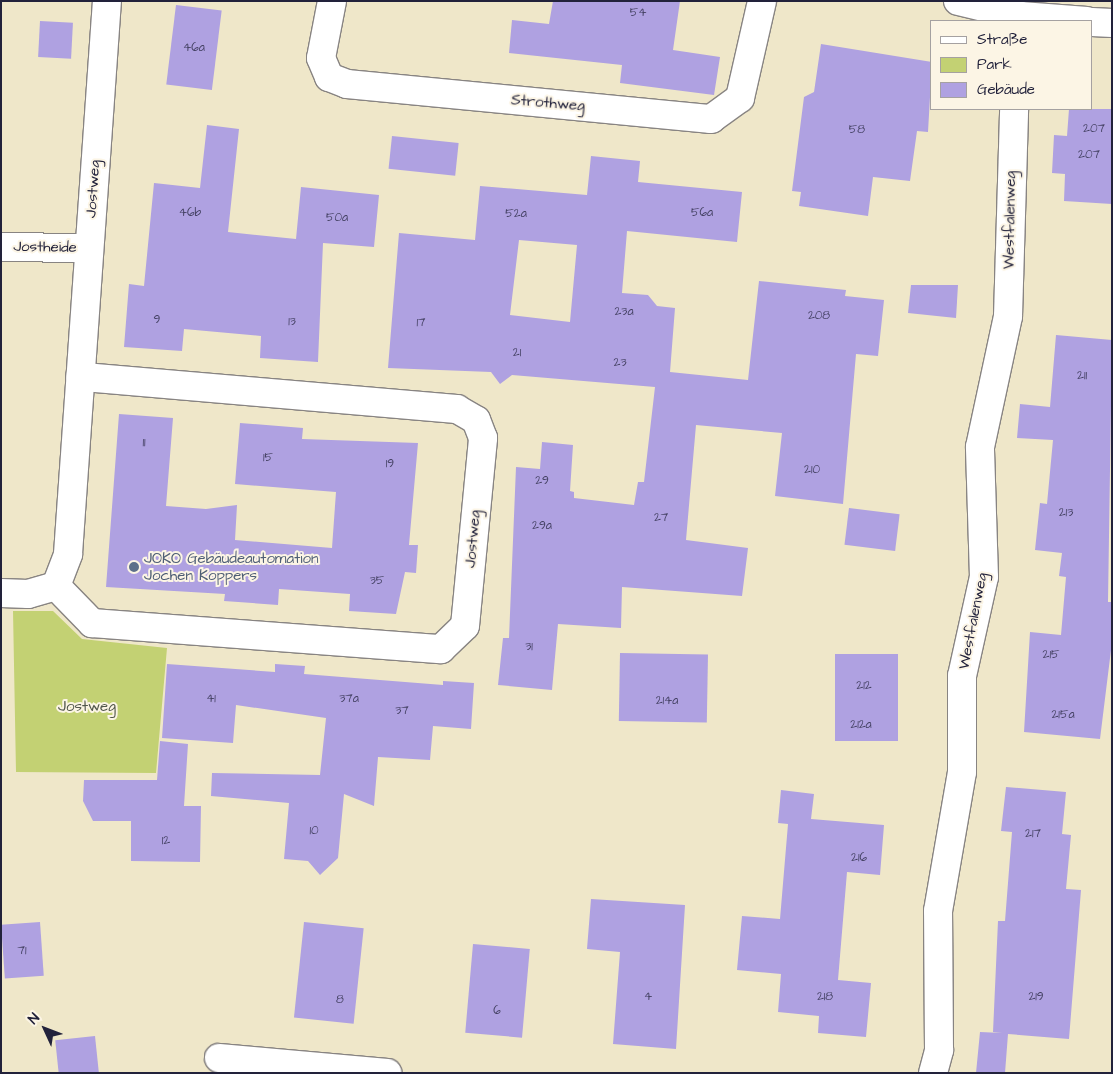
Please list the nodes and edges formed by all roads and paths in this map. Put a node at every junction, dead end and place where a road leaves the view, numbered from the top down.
1 (107, 1) edge
2 (332, 1) edge
3 (762, 1) edge
4 (958, 1) edge
5 (1021, 13) edge
6 (1078, 20) edge
7 (1093, 22) edge
8 (1112, 23) edge
9 (1014, 110) edge
10 (1, 247) edge
11 (89, 248) junction
12 (80, 377) junction
13 (56, 586) junction
14 (1, 593) edge
15 (219, 1058) dead end
16 (387, 1073) edge
17 (933, 1073) edge

1 - 11 street, Jostweg
2 - 3 street, Strothweg
4 - 5 street
5 - 6 street
7 - 8 street
9 - 17 street, Westfalenweg
10 - 11 street, Jostheide
11 - 12 street, Jostweg
12 - 13 street, Jostweg
12 - 13 street, Jostweg
13 - 14 street
15 - 16 street

